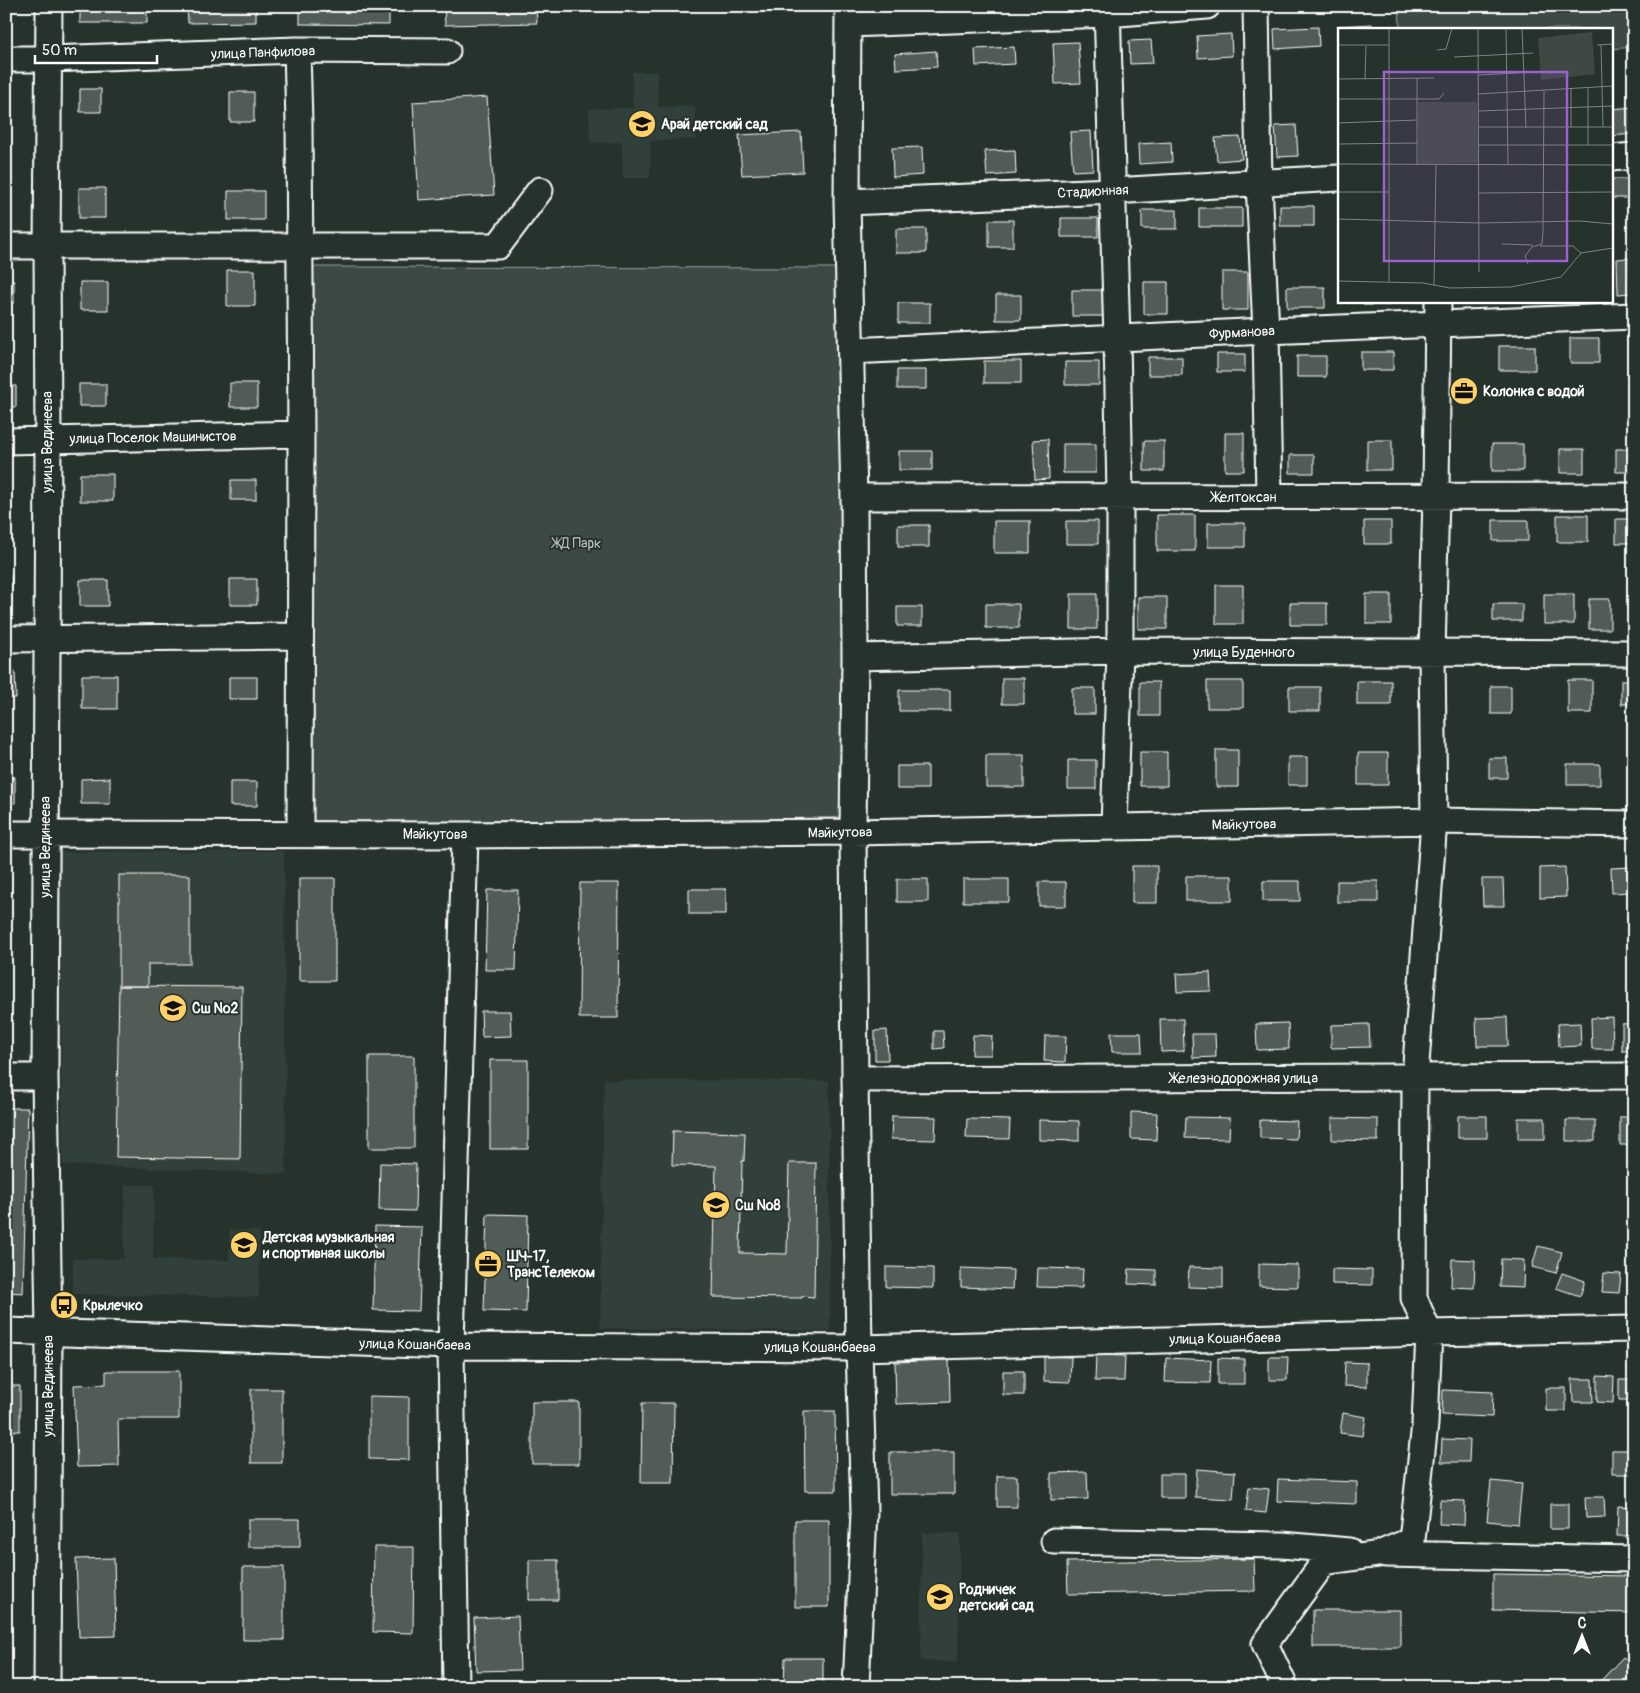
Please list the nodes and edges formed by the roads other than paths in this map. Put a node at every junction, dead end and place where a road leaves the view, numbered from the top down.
1 (49, 6) edge
2 (1207, 6) edge
3 (1256, 6) edge
4 (1107, 10) edge
5 (849, 15) edge
6 (297, 50) junction
7 (447, 51) dead end
8 (6, 59) edge
9 (49, 59) junction
10 (1634, 156) edge
11 (1612, 158) edge
12 (1338, 178) edge
13 (1259, 182) junction
14 (540, 190) dead end
15 (1112, 191) junction
16 (847, 202) junction
17 (6, 246) edge
18 (47, 246) junction
19 (299, 246) junction
20 (1438, 312) edge
21 (1634, 316) edge
22 (1266, 331) junction
23 (1117, 339) junction
24 (851, 350) junction
25 (301, 434) junction
26 (48, 439) junction
27 (6, 441) edge
28 (854, 496) junction
29 (1120, 496) junction
30 (1436, 496) junction
31 (1634, 496) edge
32 (1270, 497) junction
33 (300, 636) junction
34 (46, 638) junction
35 (6, 639) edge
36 (1120, 651) junction
37 (1432, 653) junction
38 (1634, 653) edge
39 (855, 656) junction
40 (1434, 821) junction
41 (1634, 824) edge
42 (1114, 826) junction
43 (853, 832) junction
44 (300, 833) junction
45 (6, 834) edge
46 (465, 834) junction
47 (45, 835) junction
48 (1634, 1076) edge
49 (6, 1077) edge
50 (45, 1077) junction
51 (1415, 1077) junction
52 (855, 1079) junction
53 (1634, 1330) edge
54 (6, 1331) edge
55 (49, 1333) junction
56 (1429, 1333) junction
57 (451, 1346) junction
58 (859, 1348) junction
59 (1054, 1541) dead end
60 (1380, 1554) junction
61 (1634, 1559) edge
62 (48, 1687) edge
63 (456, 1687) edge
64 (856, 1687) edge
65 (1285, 1687) edge

1 - 9 street, улица Вединеева
2 - 4 street
3 - 13 street
4 - 5 street
4 - 15 street
5 - 16 street
6 - 7 street, улица Панфилова
6 - 9 street, улица Панфилова
6 - 19 street
8 - 9 street
9 - 18 street, улица Вединеева
10 - 11 street
12 - 13 street, Стадионная
13 - 15 street, Стадионная
13 - 22 street
14 - 19 street
15 - 16 street, Стадионная
15 - 23 street
16 - 24 street
17 - 18 street
18 - 19 street
18 - 26 street, улица Вединеева
19 - 25 street
20 - 21 street, Фурманова
20 - 22 street, Фурманова
20 - 30 street
22 - 23 street, Фурманова
22 - 32 street
23 - 24 street, Фурманова
23 - 29 street
24 - 28 street
25 - 26 street, улица Поселок Машинистов
25 - 33 street
26 - 27 street, улица Поселок Машинистов
26 - 34 street, улица Вединеева
28 - 29 street, Желтоксан
28 - 39 street
29 - 32 street, Желтоксан
29 - 36 street
30 - 31 street, Желтоксан
30 - 32 street, Желтоксан
30 - 37 street
33 - 34 street
33 - 44 street
34 - 35 street
34 - 47 street, улица Вединеева
36 - 37 street, улица Буденного
36 - 39 street, улица Буденного
36 - 42 street
37 - 38 street, улица Буденного
37 - 40 street
39 - 43 street
40 - 41 street, Майкутова
40 - 42 street, Майкутова
40 - 51 street
42 - 43 street, Майкутова
43 - 46 street, Майкутова
43 - 52 street
44 - 46 street, Майкутова
44 - 47 street, Майкутова
45 - 47 street, Майкутова
46 - 57 street
47 - 50 street, улица Вединеева
48 - 51 street, Железнодорожная улица
49 - 50 street
50 - 55 street, улица Вединеева
51 - 52 street, Железнодорожная улица
51 - 56 street
52 - 58 street
53 - 56 street, улица Кошанбаева
54 - 55 street, улица Кошанбаева
55 - 57 street, улица Кошанбаева
55 - 62 street, улица Вединеева
56 - 58 street, улица Кошанбаева
56 - 60 street
57 - 58 street, улица Кошанбаева
57 - 63 street
58 - 64 street
59 - 60 street
60 - 61 street
60 - 65 street

